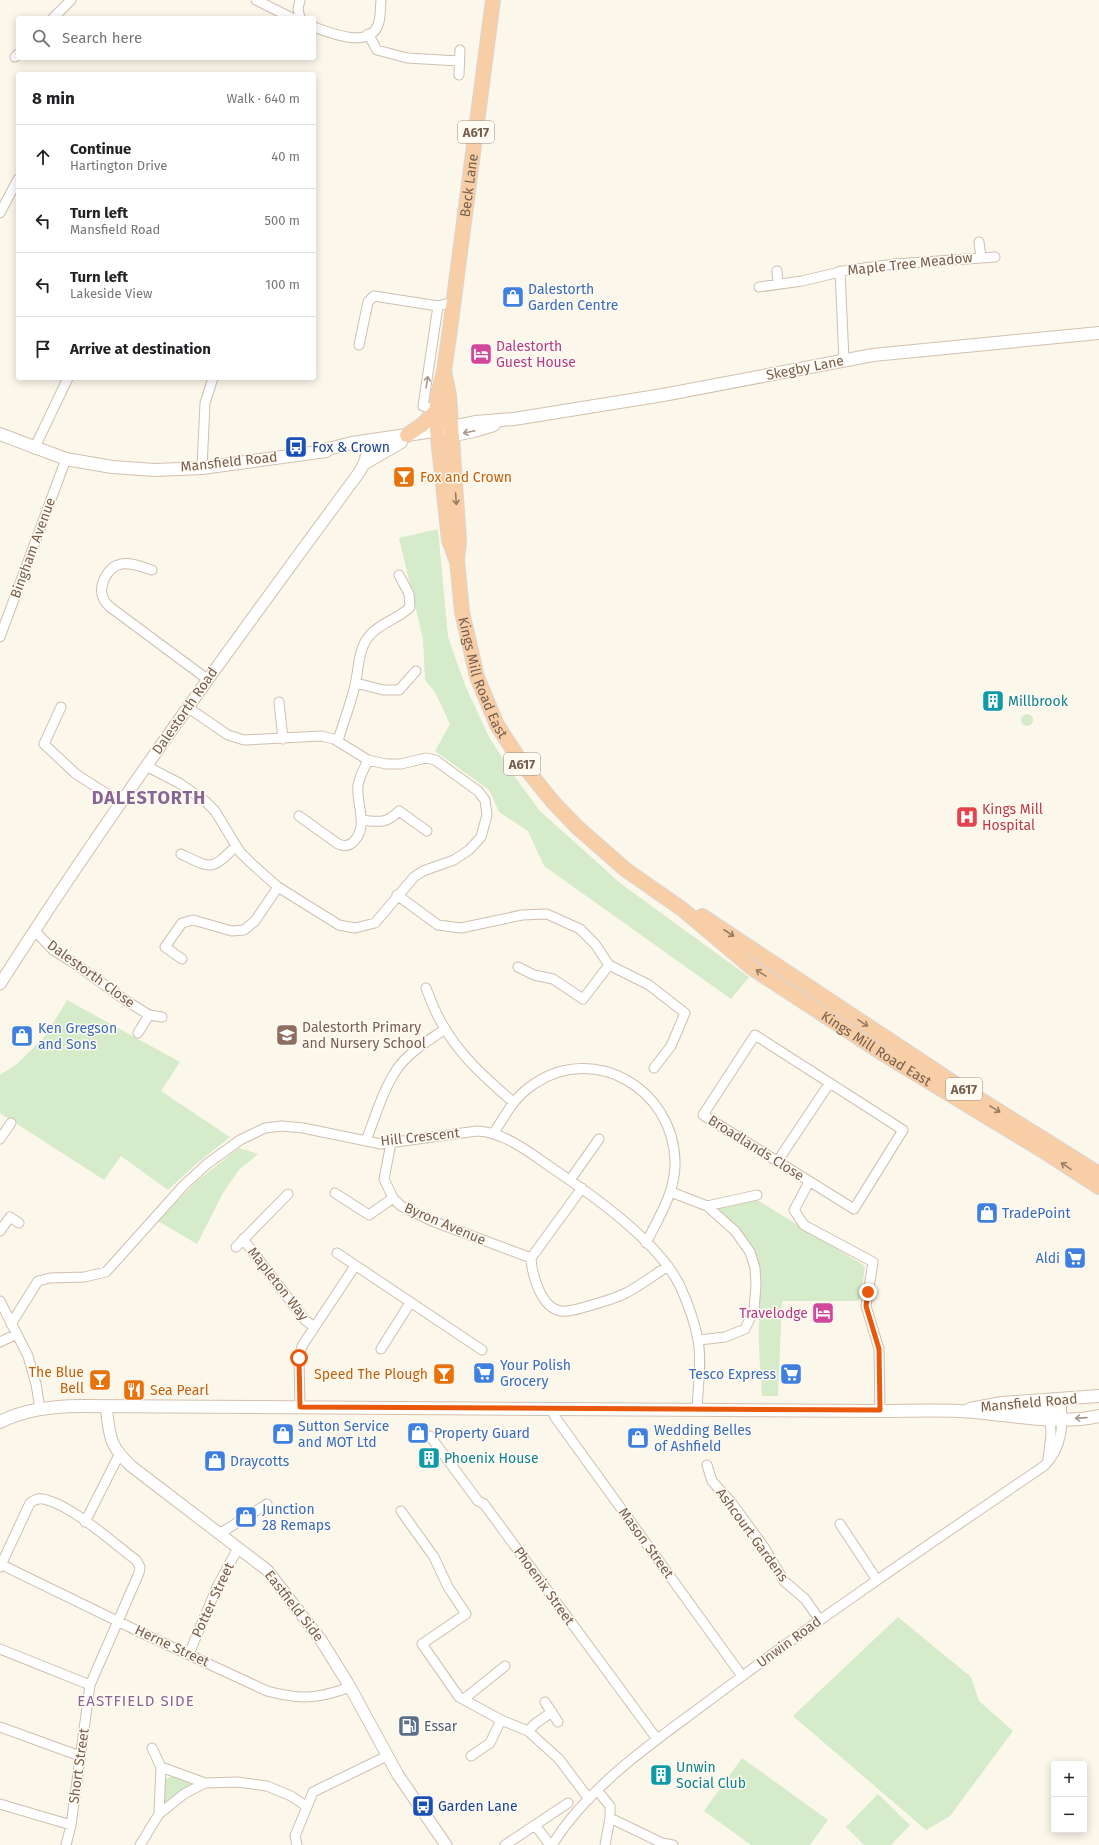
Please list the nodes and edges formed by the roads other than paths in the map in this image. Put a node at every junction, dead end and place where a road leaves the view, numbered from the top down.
1 (71, 0) edge
2 (256, 0) edge
3 (300, 0) edge
4 (381, 0) edge
5 (493, 0) edge
6 (55, 16) edge
7 (288, 16) edge
8 (300, 16) edge
9 (316, 28) edge
10 (368, 34) junction
11 (460, 50) dead end
12 (459, 61) junction
13 (458, 75) dead end
14 (14, 195) edge
15 (0, 213) edge
16 (979, 242) dead end
17 (995, 257) dead end
18 (980, 258) junction
19 (777, 271) dead end
20 (840, 271) junction
21 (778, 284) junction
22 (759, 287) dead end
23 (453, 302) junction
24 (438, 306) junction
25 (1099, 333) edge
26 (359, 345) dead end
27 (844, 360) junction
28 (444, 371) junction
29 (67, 380) edge
30 (212, 380) edge
31 (437, 410) junction
32 (444, 433) junction
33 (0, 434) edge
34 (404, 438) junction
35 (366, 444) junction
36 (34, 448) junction
37 (66, 459) junction
38 (365, 463) junction
39 (202, 468) junction
40 (152, 570) dead end
41 (399, 575) dead end
42 (0, 637) edge
43 (416, 671) dead end
44 (207, 679) junction
45 (356, 683) junction
46 (279, 702) dead end
47 (61, 707) dead end
48 (187, 707) junction
49 (283, 739) junction
50 (338, 741) junction
51 (368, 760) junction
52 (146, 766) junction
53 (121, 803) junction
54 (299, 816) dead end
55 (362, 820) junction
56 (427, 831) dead end
57 (236, 846) junction
58 (181, 854) dead end
59 (278, 887) junction
60 (398, 895) junction
61 (682, 909) junction
62 (34, 930) junction
63 (182, 959) dead end
64 (609, 965) junction
65 (518, 967) dead end
66 (0, 984) edge
67 (426, 988) dead end
68 (150, 1015) junction
69 (162, 1017) dead end
70 (445, 1029) junction
71 (138, 1034) dead end
72 (654, 1068) dead end
73 (828, 1084) junction
74 (513, 1102) junction
75 (11, 1123) dead end
76 (494, 1133) junction
77 (0, 1139) edge
78 (599, 1139) dead end
79 (366, 1141) junction
80 (391, 1143) junction
81 (777, 1162) junction
82 (1099, 1174) edge
83 (570, 1180) junction
84 (809, 1182) junction
85 (582, 1188) junction
86 (1099, 1188) edge
87 (671, 1192) junction
88 (335, 1193) dead end
89 (288, 1194) dead end
90 (757, 1195) dead end
91 (393, 1198) junction
92 (707, 1206) junction
93 (19, 1223) dead end
94 (0, 1231) edge
95 (243, 1239) junction
96 (646, 1243) junction
97 (236, 1247) dead end
98 (337, 1253) dead end
99 (531, 1258) junction
100 (356, 1266) junction
101 (668, 1266) junction
102 (0, 1301) edge
103 (410, 1304) junction
104 (11, 1324) junction
105 (314, 1327) junction
106 (17, 1334) junction
107 (698, 1340) junction
108 (0, 1342) edge
109 (381, 1349) dead end
110 (482, 1350) dead end
111 (1099, 1396) edge
112 (106, 1406) junction
113 (300, 1407) junction
114 (40, 1409) junction
115 (697, 1409) junction
116 (1055, 1409) junction
117 (552, 1410) junction
118 (880, 1410) junction
119 (959, 1412) junction
120 (1099, 1416) edge
121 (0, 1422) edge
122 (430, 1436) dead end
123 (119, 1455) junction
124 (706, 1466) dead end
125 (268, 1504) dead end
126 (401, 1511) dead end
127 (86, 1522) junction
128 (840, 1524) dead end
129 (219, 1534) junction
130 (238, 1548) junction
131 (0, 1565) edge
132 (876, 1580) junction
133 (819, 1619) junction
134 (119, 1621) junction
135 (0, 1649) edge
136 (189, 1654) junction
137 (505, 1666) dead end
138 (742, 1676) junction
139 (90, 1685) junction
140 (350, 1687) junction
141 (464, 1699) junction
142 (545, 1702) dead end
143 (552, 1712) junction
144 (501, 1720) junction
145 (558, 1722) dead end
146 (0, 1727) edge
147 (528, 1731) junction
148 (657, 1739) junction
149 (152, 1748) dead end
150 (80, 1756) junction
151 (387, 1756) junction
152 (471, 1756) dead end
153 (162, 1768) junction
154 (205, 1784) junction
155 (597, 1790) junction
156 (588, 1799) junction
157 (568, 1803) dead end
158 (0, 1804) edge
159 (306, 1806) junction
160 (159, 1814) junction
161 (610, 1818) junction
162 (71, 1825) junction
163 (535, 1825) junction
164 (66, 1845) edge
165 (140, 1845) edge
166 (297, 1845) edge
167 (446, 1845) edge
168 (505, 1845) edge
169 (551, 1845) edge
170 (605, 1845) edge
171 (673, 1845) edge

1 - 6 street
2 - 7 street
3 - 8 street
4 - 10 street
5 - 23 highway, Beck Lane / A617
9 - 10 street
10 - 12 street
11 - 12 street
12 - 13 street
14 - 15 street
16 - 18 street, Maple Tree Meadow
17 - 18 street, Maple Tree Meadow
18 - 20 street, Maple Tree Meadow
19 - 21 street
20 - 21 street, Maple Tree Meadow
20 - 27 street, Maple Tree Meadow
21 - 22 street, Maple Tree Meadow
23 - 24 street
23 - 28 highway, Beck Lane / A617
24 - 26 street
31 -> 24 street
25 - 27 main road, Skegby Lane
27 - 32 main road, Skegby Lane
28 - 31 highway, Beck Lane / A617
28 - 32 highway, Beck Lane / A617
29 - 36 street
30 - 39 street
31 - 32 highway, Beck Lane / A617
31 - 34 highway
32 - 34 main road, Mansfield Road
32 - 61 highway, Kings Mill Road East / A617
33 - 36 main road, Mansfield Road
34 - 35 main road, Mansfield Road
34 - 38 main road
35 - 38 street
35 - 39 main road, Mansfield Road
36 - 37 main road, Mansfield Road
37 - 39 main road, Mansfield Road
37 - 42 street, Bingham Avenue
38 - 44 street, Dalestorth Road
40 - 44 street
41 - 45 street
43 - 45 street
44 - 48 street, Dalestorth Road
45 - 50 street
46 - 49 street
47 - 53 street
48 - 49 street
48 - 52 street, Dalestorth Road
49 - 50 street
50 - 51 street
51 - 55 street
51 - 60 street
52 - 53 street, Dalestorth Road
52 - 57 street
53 - 62 street, Dalestorth Road
54 - 55 street
55 - 56 street
57 - 58 street
57 - 59 street
59 - 60 street
59 - 63 street
60 - 64 street
61 -> 82 highway, Kings Mill Road East / A617
86 -> 61 highway, Kings Mill Road East / A617
62 - 66 street, Dalestorth Road
62 - 68 street, Dalestorth Close
64 - 65 street
64 - 72 street
67 - 70 street
68 - 69 street, Dalestorth Close
68 - 71 street, Dalestorth Close
70 - 74 street
70 - 79 street
73 - 81 street
73 - 81 street, Broadlands Close
73 - 84 street, Broadlands Close
74 - 76 street
74 - 87 street
75 - 77 street
76 - 80 street, Hill Crescent
76 - 83 street, Hill Crescent
78 - 83 street
79 - 80 street, Hill Crescent
79 - 104 street, Hill Crescent
80 - 91 street, Byron Avenue
81 - 84 street, Broadlands Close
83 - 85 street, Hill Crescent
84 - 118 street
85 - 96 street, Hill Crescent
85 - 99 street
87 - 92 street
87 - 96 street
88 - 91 street
89 - 95 street, Mapleton Way
90 - 92 street
91 - 99 street, Byron Avenue
92 - 107 street
93 - 94 street
95 - 97 street, Mapleton Way
95 - 105 street, Mapleton Way
96 - 101 street, Hill Crescent
98 - 100 street
99 - 101 street
100 - 103 street
100 - 105 street
101 - 107 street, Hill Crescent
102 - 104 street
103 - 109 street
103 - 110 street
104 - 106 street
105 - 113 street
106 - 108 street
106 - 114 street
107 - 115 street, Hill Crescent
111 - 116 main road, Mansfield Road
112 - 113 main road, Mansfield Road
112 - 114 main road, Mansfield Road
112 - 123 street, Eastfield Side
113 - 117 main road, Mansfield Road
114 - 121 main road, Mansfield Road
115 - 117 main road, Mansfield Road
115 - 118 main road, Mansfield Road
116 - 119 main road, Mansfield Road
116 - 119 main road, Mansfield Road
120 -> 116 main road, Mansfield Road
116 - 132 street, Unwin Road
117 - 138 street, Mason Street
118 - 119 main road, Mansfield Road
122 - 148 street, Phoenix Street
123 - 127 street
123 - 129 street, Eastfield Side
124 - 133 street, Ashcourt Gardens
125 - 129 street
126 - 141 street
127 - 131 street
127 - 134 street, Short Street
128 - 132 street
129 - 130 street, Eastfield Side
130 - 136 street, Potter Street
130 - 140 street, Eastfield Side
131 - 134 street, Herne Street
132 - 133 street, Unwin Road
133 - 138 street, Unwin Road
134 - 136 street, Herne Street
134 - 139 street, Short Street
135 - 139 street
136 - 140 street, Herne Street
137 - 141 street
138 - 148 street, Unwin Road
139 - 150 street, Short Street
140 - 151 street, Eastfield Side
141 - 144 street
142 - 143 street
143 - 145 street
143 - 147 street
144 - 147 street
144 - 152 street
146 - 150 street
147 - 156 street
148 - 155 street, Unwin Road
149 - 153 street
150 - 162 street, Short Street
151 - 159 street
151 - 167 street, Eastfield Side
153 - 154 street
153 - 160 street
154 - 159 street
154 - 160 street
155 - 156 street, Unwin Road
155 - 161 street
156 - 169 street, Unwin Road
157 - 163 street
158 - 162 street
159 - 166 street
160 - 165 street
161 - 170 street
161 - 171 street
162 - 164 street, Short Street
163 - 168 street
163 - 169 street, Unwin Road

